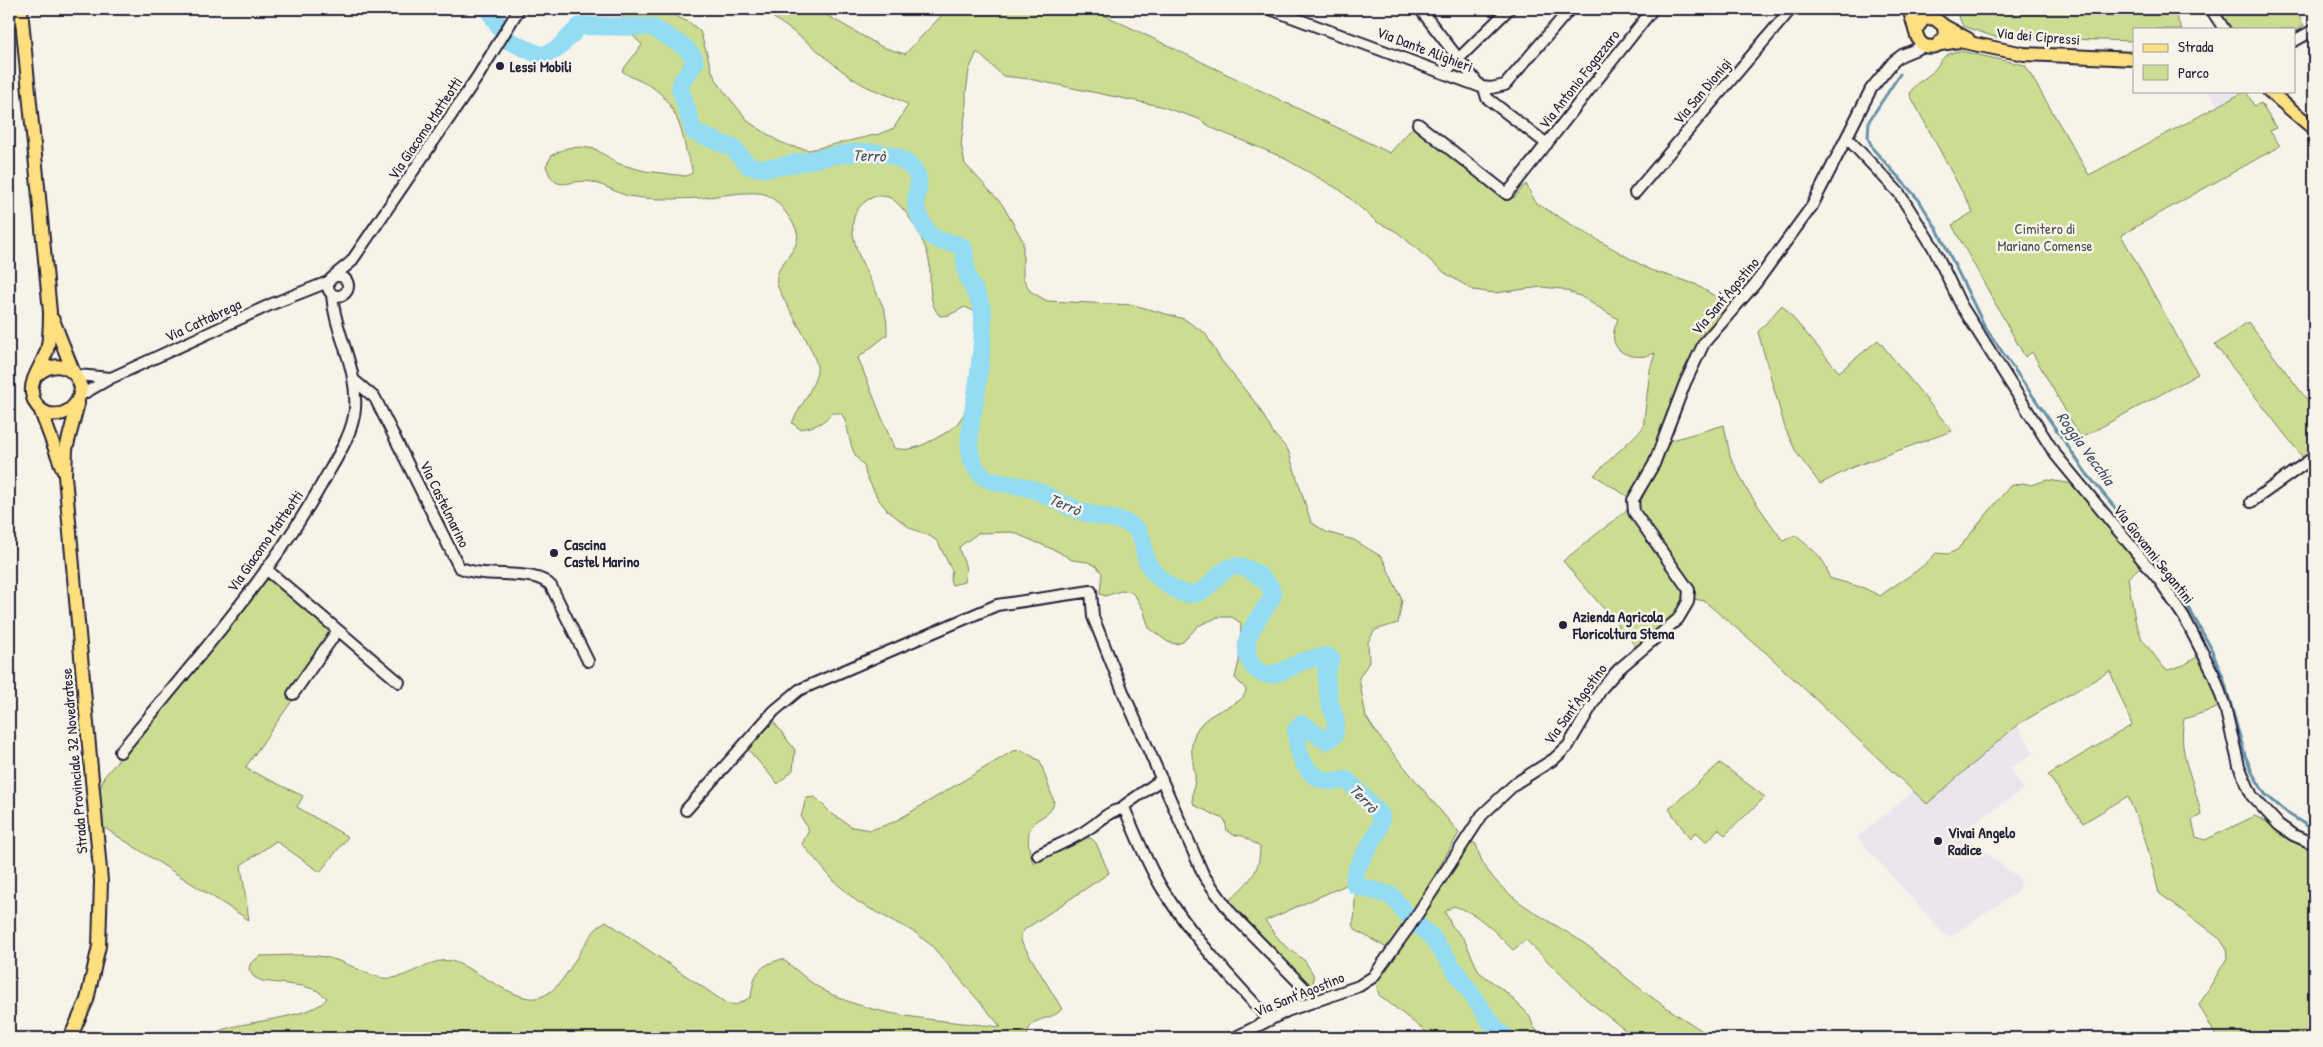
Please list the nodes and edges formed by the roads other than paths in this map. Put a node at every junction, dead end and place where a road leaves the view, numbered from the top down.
1 (21, 9) edge
2 (520, 9) edge
3 (1270, 9) edge
4 (1420, 9) edge
5 (1509, 9) edge
6 (1570, 9) edge
7 (1653, 9) edge
8 (1791, 9) edge
9 (1908, 9) edge
10 (1919, 9) edge
11 (2211, 9) edge
12 (1282, 11) edge
13 (1930, 18) junction
14 (1944, 26) junction
15 (2224, 26) edge
16 (2314, 30) edge
17 (1916, 32) junction
18 (2296, 40) edge
19 (1941, 44) junction
20 (1924, 46) junction
21 (2133, 54) edge
22 (1902, 55) junction
23 (1458, 59) junction
24 (2133, 60) edge
25 (1445, 72) junction
26 (1483, 87) junction
27 (2271, 92) edge
28 (2279, 92) edge
29 (1418, 124) dead end
30 (2314, 129) edge
31 (1847, 138) junction
32 (1547, 144) junction
33 (1635, 192) dead end
34 (351, 262) junction
35 (347, 280) junction
36 (334, 288) junction
37 (50, 312) junction
38 (75, 373) junction
39 (37, 375) junction
40 (111, 378) junction
41 (354, 381) junction
42 (79, 399) junction
43 (40, 409) junction
44 (2314, 457) edge
45 (65, 476) junction
46 (2252, 502) dead end
47 (266, 569) junction
48 (338, 630) junction
49 (588, 661) dead end
50 (399, 682) dead end
51 (293, 694) dead end
52 (120, 752) dead end
53 (1162, 779) junction
54 (686, 810) dead end
55 (1125, 810) junction
56 (2314, 844) edge
57 (1038, 854) dead end
58 (1316, 1001) junction
59 (1270, 1020) junction
60 (70, 1038) edge
61 (1234, 1038) edge

1 - 37 main road
2 - 34 street, Via Giacomo Matteotti
3 - 12 street, Via Dante Alighieri
4 - 23 street, Via Antonio Fogazzaro
5 - 23 street
6 - 26 street
7 - 32 street, Via Antonio Fogazzaro
8 - 33 street, Via San Dionigi
9 - 17 main road
10 - 13 main road
11 - 15 street
12 - 25 street, Via Dante Alighieri
13 - 14 main road
13 - 17 main road
14 - 19 main road
14 - 21 main road, Via dei Cipressi
16 - 18 street
17 - 20 main road
17 - 22 street
19 - 20 main road
19 - 24 main road, Via dei Cipressi
20 - 22 street
22 - 31 street, Via Sant'Agostino
23 - 25 street
23 - 26 street, Via Antonio Fogazzaro
25 - 26 street, Via Dante Alighieri
26 - 32 street, Via Antonio Fogazzaro
27 - 30 main road
28 - 30 main road
29 - 32 street, Via Antonio Fogazzaro
31 - 56 street, Via Giovanni Segantini
31 - 58 street, Via Sant'Agostino
34 - 35 street, Via Giacomo Matteotti
34 - 36 street, Via Giacomo Matteotti
35 - 36 street
35 - 36 street, Via Giacomo Matteotti
36 - 40 street, Via Cattabrega
36 - 41 street, Via Giacomo Matteotti
37 - 38 main road
37 - 39 main road
38 - 39 main road
38 - 40 street, Via Cattabrega
38 - 42 main road
39 - 43 main road
40 - 42 street, Via Cattabrega
41 - 47 street, Via Giacomo Matteotti
41 - 49 street, Via Castelmarino
42 - 43 main road
42 - 45 main road, Strada Provinciale 32 Novedratese
43 - 45 main road, Strada Provinciale 32 Novedratese
44 - 46 street
45 - 60 main road, Strada Provinciale 32 Novedratese
47 - 48 street
47 - 52 street, Via Giacomo Matteotti
48 - 50 street
48 - 51 street
53 - 54 street
53 - 55 street
53 - 58 street
55 - 57 street
55 - 59 street
58 - 59 street, Via Sant'Agostino
59 - 61 street, Via Sant'Agostino

